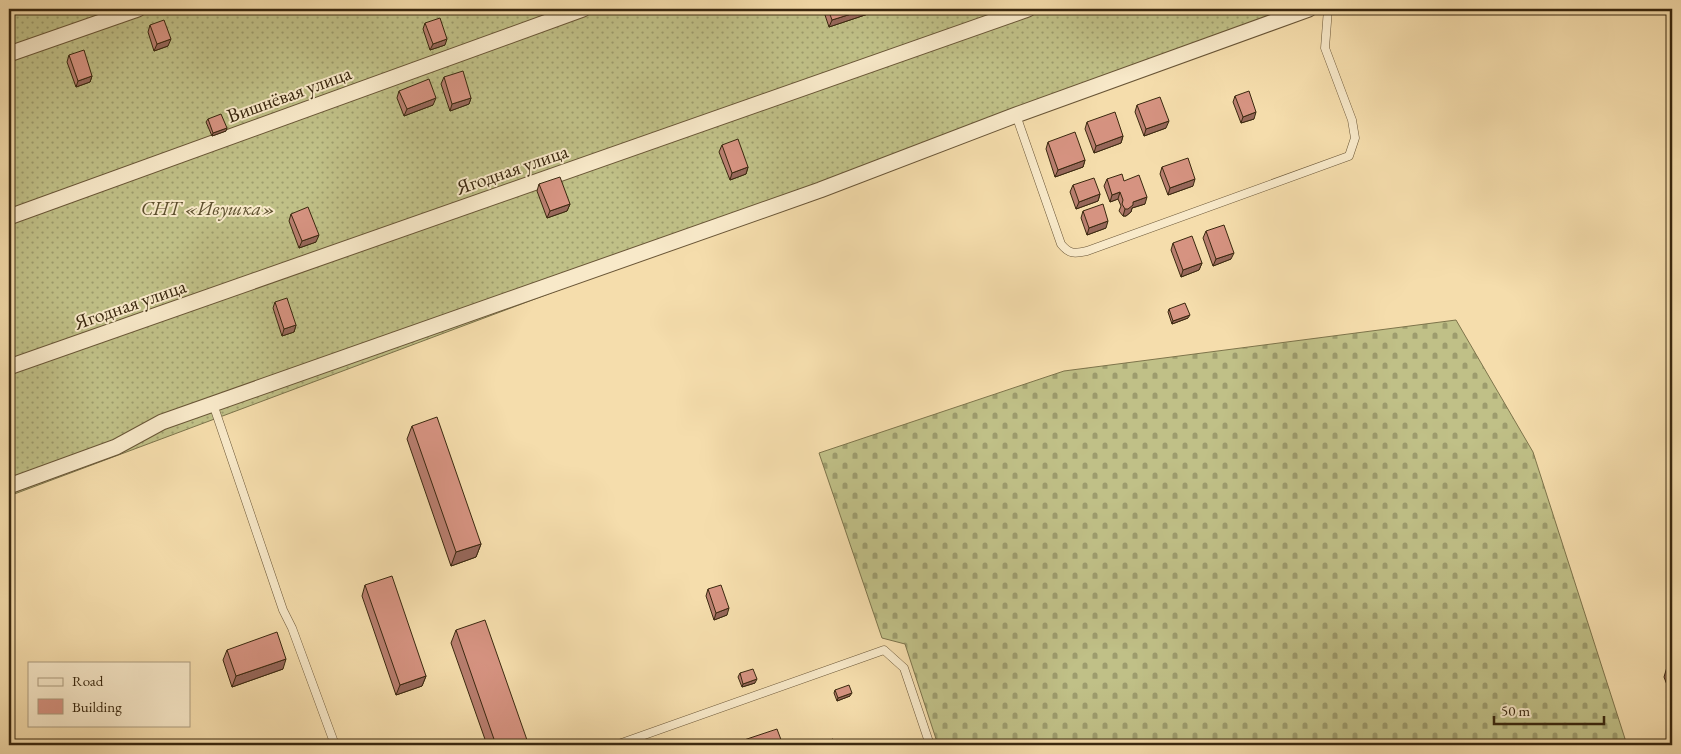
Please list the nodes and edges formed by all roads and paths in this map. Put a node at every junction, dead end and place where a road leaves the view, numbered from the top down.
1 (138, 9) edge
2 (584, 9) edge
3 (1028, 9) edge
4 (1309, 9) edge
5 (1328, 9) edge
6 (9, 54) edge
7 (1016, 115) junction
8 (9, 217) edge
9 (9, 368) edge
10 (213, 404) junction
11 (9, 486) edge
12 (335, 745) edge
13 (616, 745) edge
14 (930, 745) edge

1 - 6 street
2 - 8 street, Вишнёвая улица
3 - 9 street, Ягодная улица
4 - 7 street
5 - 7 lane
7 - 10 street
10 - 11 street
10 - 12 lane
13 - 14 lane

